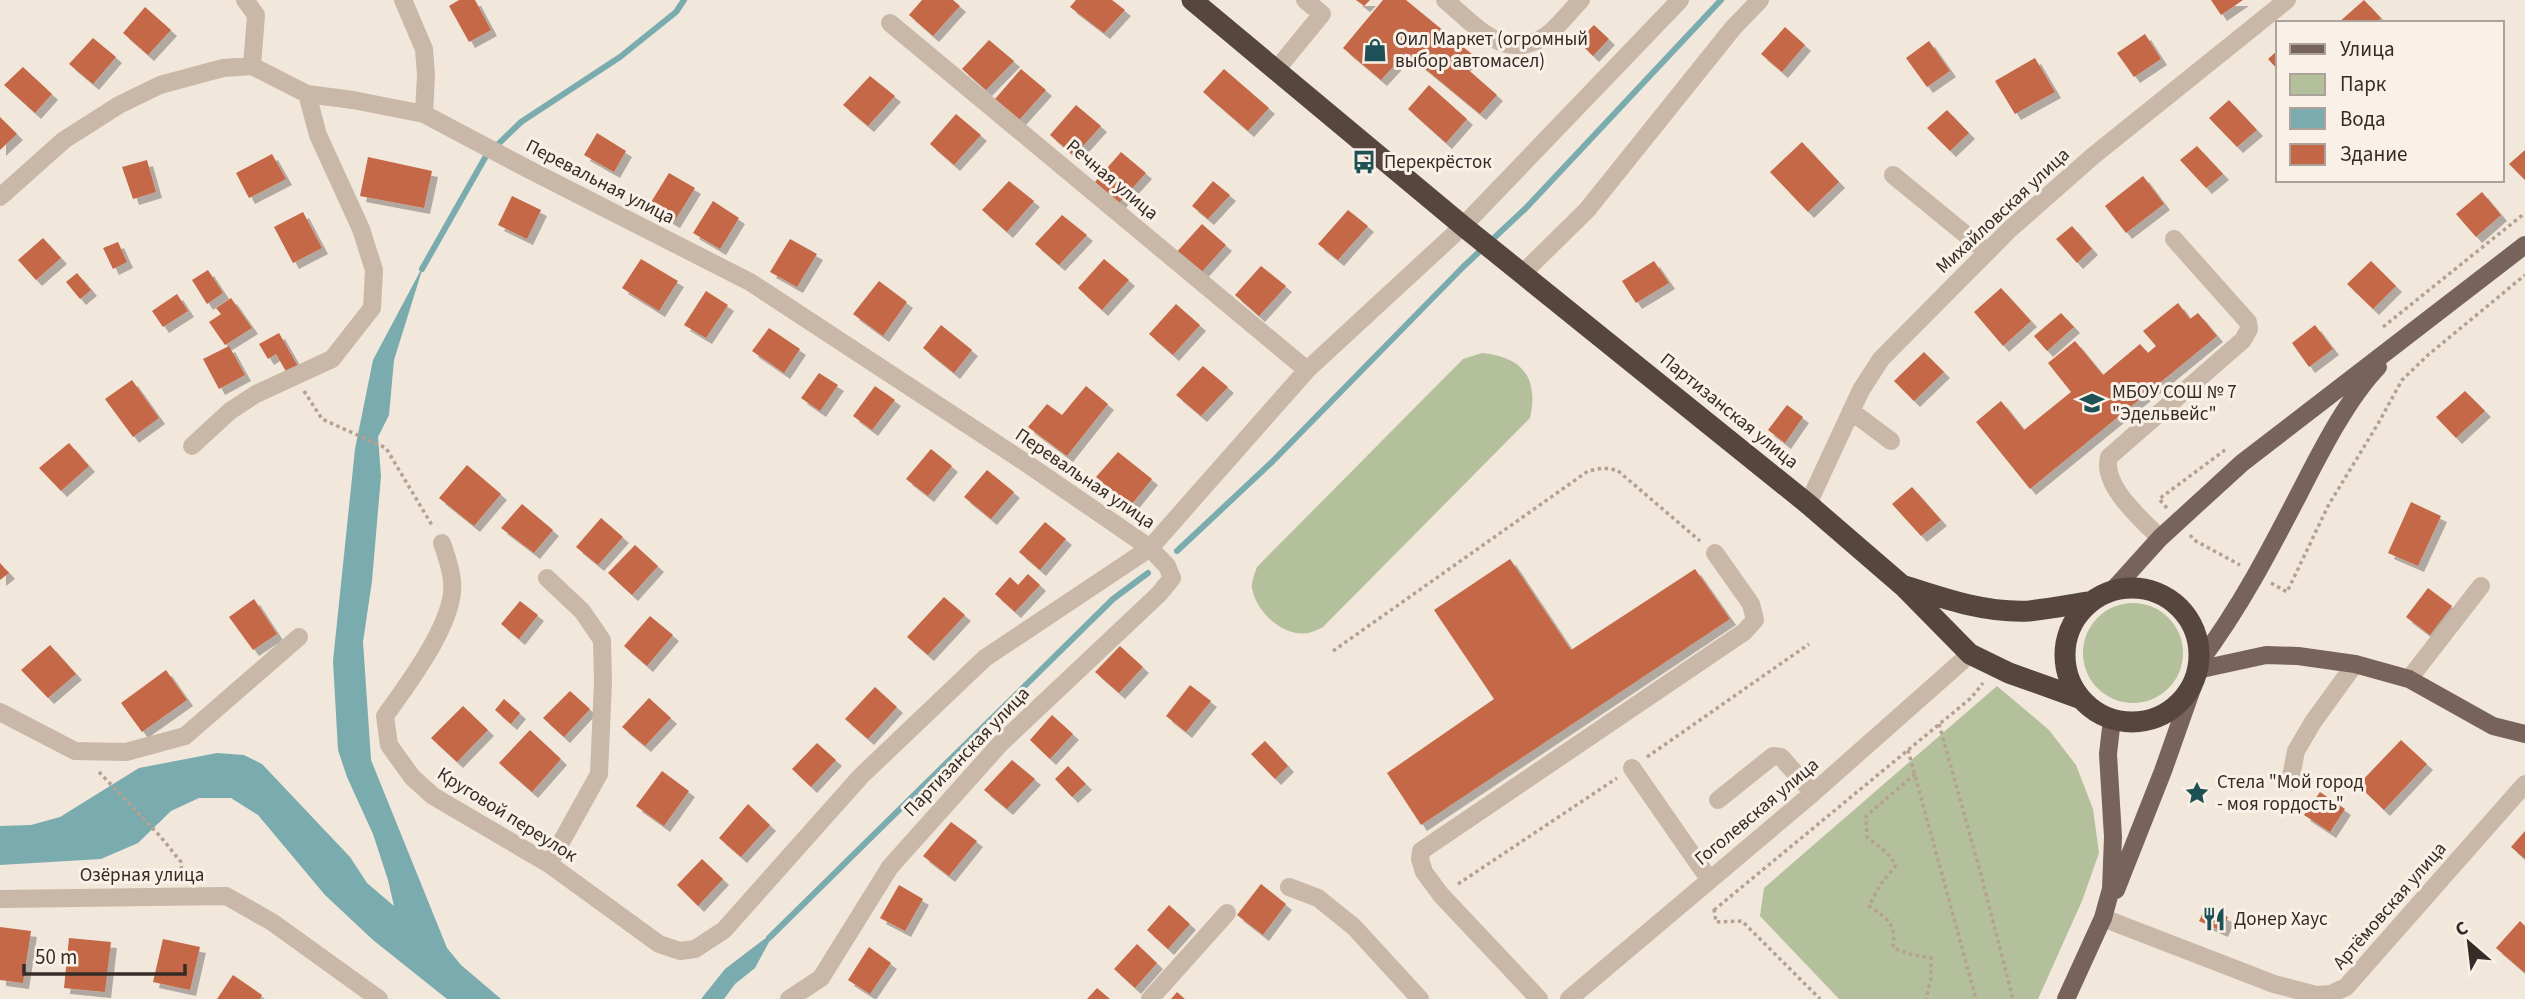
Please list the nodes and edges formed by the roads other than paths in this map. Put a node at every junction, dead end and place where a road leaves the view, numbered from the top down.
1 (245, 0) edge
2 (403, 0) edge
3 (1192, 0) edge
4 (1305, 0) edge
5 (1445, 0) edge
6 (1581, 0) edge
7 (1680, 0) edge
8 (1760, 0) edge
9 (2287, 0) edge
10 (890, 23) dead end
11 (252, 66) junction
12 (1276, 70) junction
13 (307, 94) junction
14 (424, 114) junction
15 (1894, 175) dead end
16 (0, 197) edge
17 (1469, 230) junction
18 (2174, 239) dead end
19 (2525, 245) edge
20 (1987, 252) junction
21 (1518, 269) junction
22 (2410, 335) junction
23 (1307, 370) junction
24 (1851, 411) junction
25 (1891, 441) dead end
26 (192, 446) dead end
27 (1808, 504) junction
28 (2160, 538) junction
29 (442, 543) road end
30 (1150, 548) junction
31 (1715, 553) road end
32 (547, 578) dead end
33 (1903, 586) junction
34 (2481, 586) dead end
35 (2113, 590) junction
36 (2088, 602) junction
37 (299, 637) dead end
38 (1970, 654) junction
39 (2355, 664) junction
40 (2197, 672) junction
41 (2409, 679) junction
42 (2079, 698) junction
43 (0, 712) edge
44 (2112, 719) junction
45 (2525, 734) edge
46 (1632, 768) dead end
47 (2290, 782) dead end
48 (2525, 784) edge
49 (1813, 793) junction
50 (1718, 800) dead end
51 (549, 864) junction
52 (1709, 879) junction
53 (1289, 887) dead end
54 (0, 899) edge
55 (1227, 913) dead end
56 (2103, 918) junction
57 (379, 999) edge
58 (789, 999) edge
59 (1150, 999) edge
60 (1420, 999) edge
61 (1539, 999) edge
62 (1569, 999) edge
63 (2066, 999) edge

1 - 11 street
2 - 14 street
3 - 12 highway, Партизанская улица
4 - 12 street
5 - 6 street
7 - 17 street
8 - 21 street
9 - 20 street, Михайловская улица
10 - 23 street, Речная улица
11 - 13 street, Перевальная улица
11 - 16 street
12 - 17 highway, Партизанская улица
13 - 14 street, Перевальная улица
13 - 26 street
14 - 30 street, Перевальная улица
15 - 20 street
17 - 21 highway, Партизанская улица
17 - 23 street
18 - 28 street
19 - 22 main road
20 - 24 street, Михайловская улица
21 - 27 highway, Партизанская улица
22 - 28 main road
22 - 40 main road
23 - 30 street
24 - 25 street
24 - 27 street, Михайловская улица
27 - 33 highway, Партизанская улица
28 - 35 main road
29 - 51 street, Круговой переулок
30 - 51 street, Круговой переулок
30 - 58 street, Партизанская улица
31 - 61 street
32 - 51 street
33 - 36 highway, Партизанская улица
33 - 38 highway, Партизанская улица
34 - 41 street
35 - 36 highway
35 - 40 highway
36 - 42 highway
37 - 43 street
38 - 42 highway, Партизанская улица
38 - 49 street, Гоголевская улица
39 - 40 main road
39 - 41 main road
39 - 47 street
40 - 44 highway
40 - 56 main road
41 - 45 main road
42 - 44 highway
44 - 56 main road
46 - 52 street
48 - 56 street, Артёмовская улица
49 - 50 street
49 - 52 street, Гоголевская улица
52 - 62 street, Гоголевская улица
53 - 60 street
54 - 57 street, Озёрная улица
55 - 59 street
56 - 63 main road

